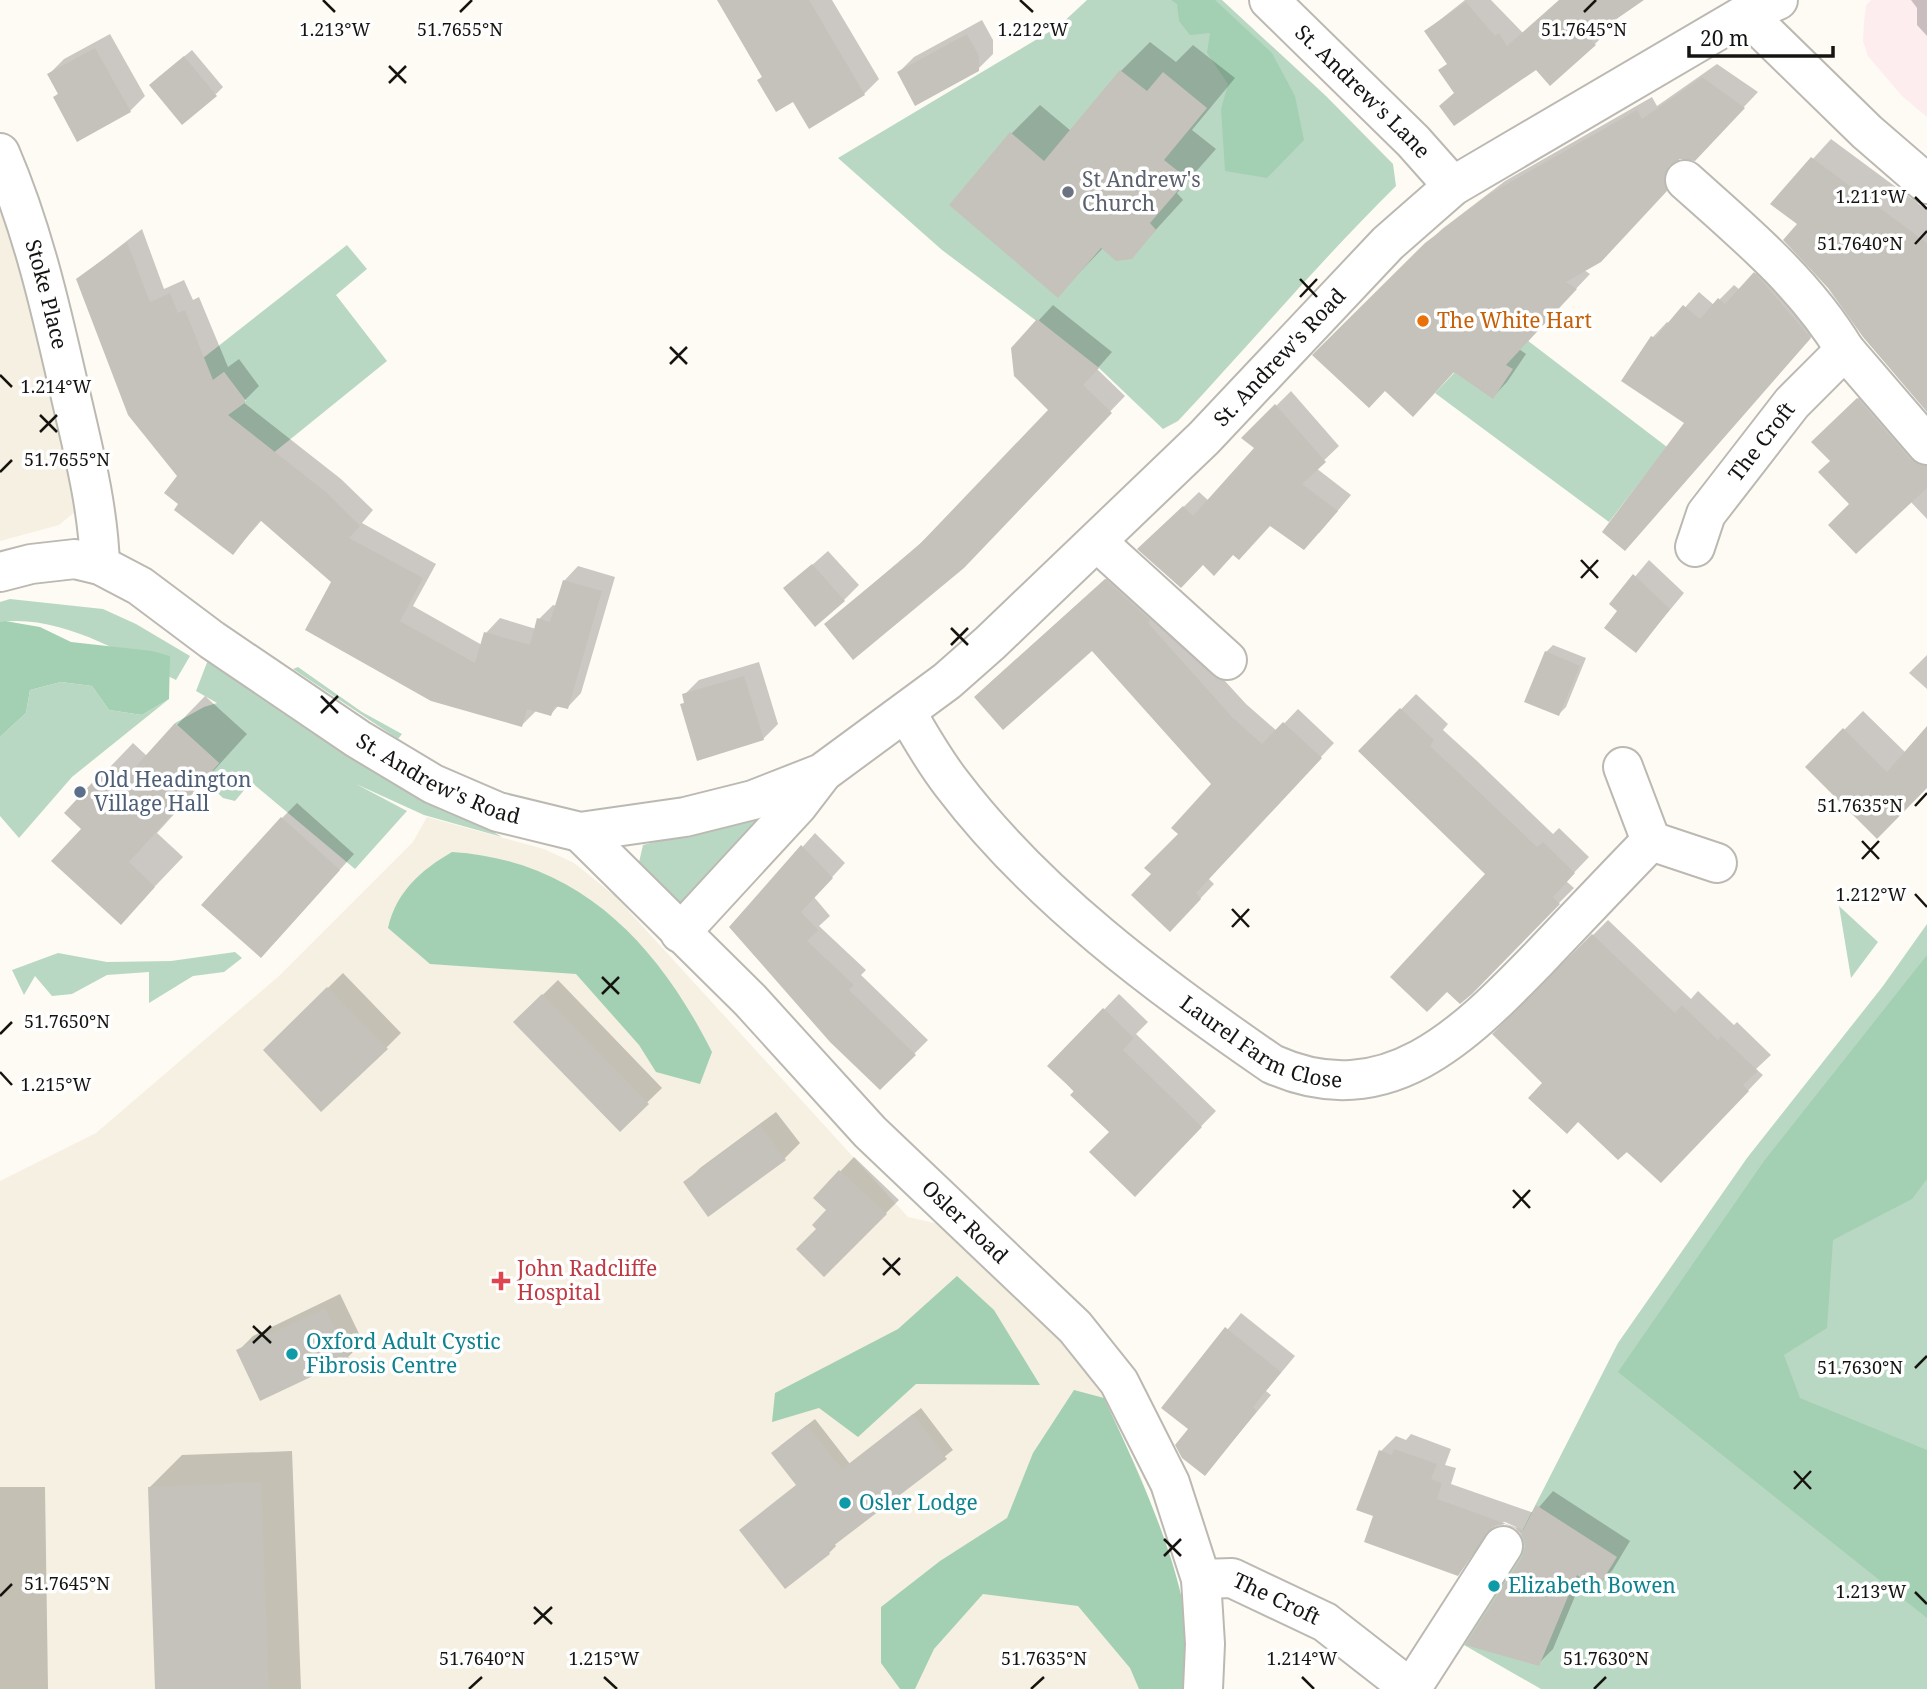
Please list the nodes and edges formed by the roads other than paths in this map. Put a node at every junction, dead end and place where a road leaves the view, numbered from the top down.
1 (1269, 0) edge
2 (1762, 7) edge
3 (0, 153) edge
4 (1685, 180) dead end
5 (1927, 184) edge
6 (1453, 186) junction
7 (1845, 350) junction
8 (1927, 445) edge
9 (1097, 542) junction
10 (1695, 547) dead end
11 (100, 565) junction
12 (0, 572) edge
13 (1227, 660) dead end
14 (906, 712) junction
15 (1623, 767) dead end
16 (822, 773) junction
17 (580, 832) junction
18 (1651, 841) junction
19 (1717, 863) dead end
20 (680, 933) junction
21 (1503, 1546) dead end
22 (1201, 1579) junction
23 (1203, 1689) edge

1 - 6 street, St. Andrew's Lane
2 - 5 street
2 - 6 street, St. Andrew's Road
3 - 11 street, Stoke Place
4 - 7 street
6 - 9 street, St. Andrew's Road
7 - 8 street
7 - 10 street, The Croft
9 - 13 street
9 - 14 street, St. Andrew's Road
11 - 12 street
11 - 17 street, St. Andrew's Road
14 - 16 street, St. Andrew's Road
14 - 18 street, Laurel Farm Close
15 - 18 street
16 - 17 street, St. Andrew's Road
16 - 20 street, St. Andrew's Road
17 - 20 street, Osler Road
18 - 19 street
20 - 22 street, Osler Road
21 - 22 street, The Croft
22 - 23 street, Osler Road

